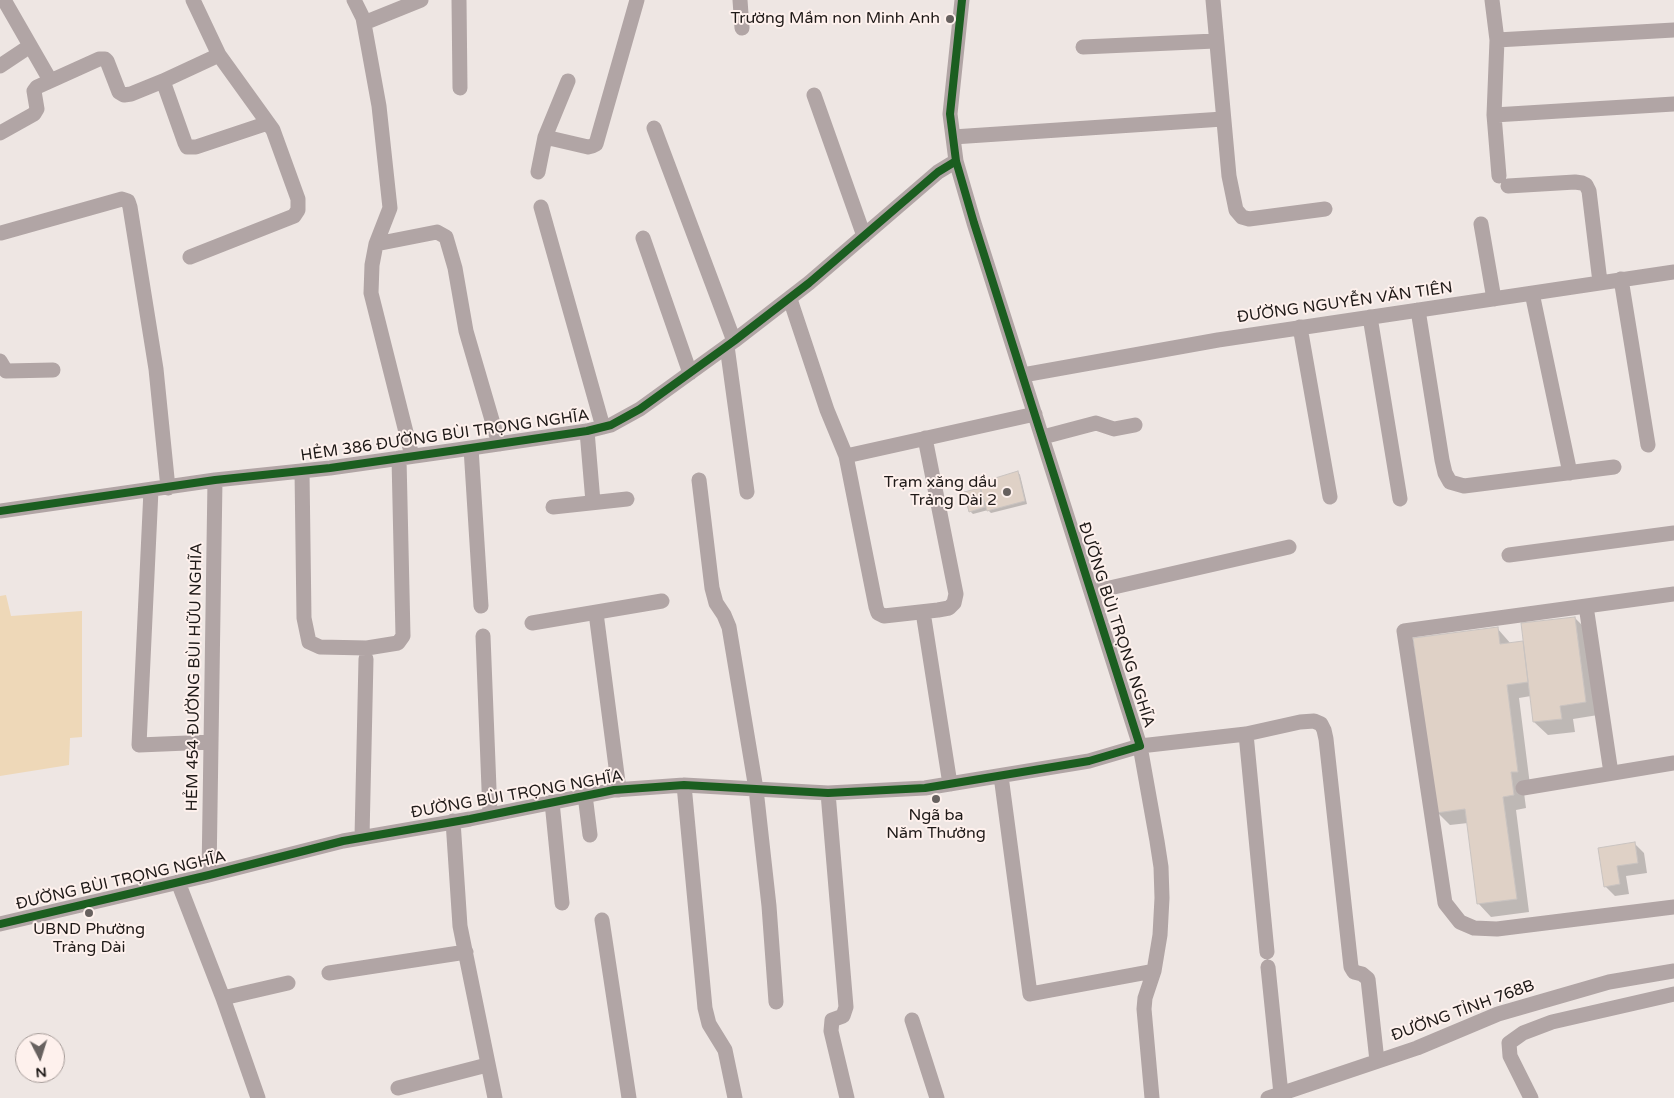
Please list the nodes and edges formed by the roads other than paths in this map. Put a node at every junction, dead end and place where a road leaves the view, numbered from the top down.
1 (4, 0) edge
2 (193, 0) edge
3 (354, 0) edge
4 (421, 0) edge
5 (459, 0) edge
6 (636, 0) edge
7 (740, 0) edge
8 (962, 0) edge
9 (1213, 0) edge
10 (1492, 0) edge
11 (364, 23) junction
12 (742, 28) dead end
13 (1674, 30) edge
14 (1497, 40) junction
15 (1216, 41) junction
16 (30, 46) junction
17 (1083, 47) dead end
18 (219, 55) junction
19 (0, 66) edge
20 (50, 80) junction
21 (163, 81) junction
22 (568, 81) dead end
23 (460, 88) dead end
24 (814, 95) dead end
25 (1674, 104) edge
26 (1494, 115) junction
27 (1223, 120) junction
28 (268, 123) junction
29 (654, 128) dead end
30 (0, 133) edge
31 (546, 137) junction
32 (953, 137) junction
33 (956, 161) junction
34 (538, 172) dead end
35 (541, 207) dead end
36 (1325, 209) dead end
37 (1482, 224) dead end
38 (1, 233) dead end
39 (864, 236) junction
40 (643, 238) dead end
41 (376, 244) junction
42 (190, 257) dead end
43 (1674, 272) edge
44 (1621, 279) junction
45 (1600, 282) junction
46 (1532, 293) junction
47 (790, 299) junction
48 (1494, 299) junction
49 (1418, 310) junction
50 (1370, 317) junction
51 (1300, 328) junction
52 (731, 344) junction
53 (2, 368) edge
54 (53, 370) dead end
55 (690, 373) junction
56 (1023, 376) junction
57 (1035, 414) junction
58 (1135, 425) dead end
59 (603, 427) junction
60 (587, 431) junction
61 (1043, 437) junction
62 (925, 438) junction
63 (499, 444) junction
64 (1648, 446) dead end
65 (471, 448) junction
66 (846, 456) junction
67 (405, 457) junction
68 (1614, 467) dead end
69 (302, 471) junction
70 (1570, 473) junction
71 (215, 480) junction
72 (699, 480) dead end
73 (168, 488) junction
74 (151, 490) junction
75 (747, 492) dead end
76 (1330, 497) dead end
77 (627, 499) dead end
78 (1400, 499) dead end
79 (594, 502) junction
80 (553, 507) dead end
81 (0, 511) edge
82 (1674, 533) edge
83 (1289, 547) dead end
84 (1509, 555) dead end
85 (1092, 592) junction
86 (1674, 594) edge
87 (662, 601) dead end
88 (481, 606) dead end
89 (1586, 606) junction
90 (923, 612) junction
91 (596, 613) junction
92 (532, 623) dead end
93 (483, 636) dead end
94 (366, 659) dead end
95 (1246, 734) junction
96 (211, 742) junction
97 (1140, 746) junction
98 (1674, 762) edge
99 (1611, 773) junction
100 (1001, 776) junction
101 (950, 784) junction
102 (684, 785) junction
103 (1523, 788) dead end
104 (756, 789) junction
105 (619, 790) junction
106 (828, 793) junction
107 (586, 795) junction
108 (552, 802) junction
109 (490, 814) junction
110 (453, 821) junction
111 (590, 835) dead end
112 (362, 837) junction
113 (209, 875) junction
114 (178, 882) junction
115 (562, 903) dead end
116 (1674, 907) edge
117 (602, 920) dead end
118 (0, 924) edge
119 (466, 952) junction
120 (1267, 952) dead end
121 (1268, 967) dead end
122 (1154, 971) junction
123 (1674, 971) edge
124 (329, 973) dead end
125 (288, 983) dead end
126 (1674, 994) edge
127 (223, 998) junction
128 (776, 1002) dead end
129 (912, 1020) dead end
130 (1377, 1061) junction
131 (488, 1065) junction
132 (398, 1088) dead end
133 (1274, 1096) edge
134 (258, 1098) edge
135 (495, 1098) edge
136 (629, 1098) edge
137 (736, 1098) edge
138 (846, 1098) edge
139 (937, 1098) edge
140 (1152, 1098) edge
141 (1531, 1098) edge

1 - 16 street
2 - 18 street
3 - 11 street
4 - 11 street
5 - 23 street
6 - 31 street
7 - 12 street
8 - 32 street, ĐƯỜNG BÙI TRỌNG NGHĨA
9 - 15 street
10 - 14 street
11 - 41 street
13 - 14 street
14 - 26 street
15 - 17 street
15 - 27 street
16 - 19 street
16 - 20 street
18 - 21 street
18 - 28 street
20 - 21 street
20 - 30 street
21 - 28 street
22 - 31 street
24 - 39 street
25 - 26 street
26 - 45 street
27 - 32 street
27 - 36 street
28 - 42 street
29 - 52 street
31 - 34 street
32 - 33 street, ĐƯỜNG BÙI TRỌNG NGHĨA
33 - 39 street, HẺM 386 ĐƯỜNG BÙI TRỌNG NGHĨA
33 - 56 street, ĐƯỜNG BÙI TRỌNG NGHĨA
35 - 59 street
37 - 48 street
38 - 73 street
39 - 47 street, HẺM 386 ĐƯỜNG BÙI TRỌNG NGHĨA
40 - 55 street
41 - 63 street
41 - 67 street
43 - 44 street, ĐƯỜNG NGUYỄN VĂN TIÊN
44 - 45 street, ĐƯỜNG NGUYỄN VĂN TIÊN
44 - 64 street
45 - 46 street, ĐƯỜNG NGUYỄN VĂN TIÊN
46 - 48 street, ĐƯỜNG NGUYỄN VĂN TIÊN
46 - 70 street
47 - 52 street, HẺM 386 ĐƯỜNG BÙI TRỌNG NGHĨA
47 - 66 street
48 - 49 street, ĐƯỜNG NGUYỄN VĂN TIÊN
49 - 50 street, ĐƯỜNG NGUYỄN VĂN TIÊN
49 - 70 street
50 - 51 street, ĐƯỜNG NGUYỄN VĂN TIÊN
50 - 78 street
51 - 56 street, ĐƯỜNG NGUYỄN VĂN TIÊN
51 - 76 street
52 - 55 street, HẺM 386 ĐƯỜNG BÙI TRỌNG NGHĨA
52 - 75 street
53 - 54 street
55 - 59 street, HẺM 386 ĐƯỜNG BÙI TRỌNG NGHĨA
56 - 57 street, ĐƯỜNG BÙI TRỌNG NGHĨA
57 - 61 street, ĐƯỜNG BÙI TRỌNG NGHĨA
57 - 62 street
58 - 61 street
59 - 60 street, HẺM 386 ĐƯỜNG BÙI TRỌNG NGHĨA
60 - 63 street, HẺM 386 ĐƯỜNG BÙI TRỌNG NGHĨA
60 - 79 street
61 - 85 street, ĐƯỜNG BÙI TRỌNG NGHĨA
62 - 66 street
62 - 90 street
63 - 65 street, HẺM 386 ĐƯỜNG BÙI TRỌNG NGHĨA
65 - 67 street, HẺM 386 ĐƯỜNG BÙI TRỌNG NGHĨA
65 - 88 street
66 - 90 street
67 - 69 street, HẺM 386 ĐƯỜNG BÙI TRỌNG NGHĨA
67 - 69 street
68 - 70 street
69 - 71 street, HẺM 386 ĐƯỜNG BÙI TRỌNG NGHĨA
71 - 73 street, HẺM 386 ĐƯỜNG BÙI TRỌNG NGHĨA
71 - 96 street, HẺM 454 ĐƯỜNG BÙI HỮU NGHĨA
72 - 104 street
73 - 74 street, HẺM 386 ĐƯỜNG BÙI TRỌNG NGHĨA
74 - 81 street, HẺM 386 ĐƯỜNG BÙI TRỌNG NGHĨA
74 - 96 street
77 - 79 street
79 - 80 street
82 - 84 street
83 - 85 street
85 - 97 street, ĐƯỜNG BÙI TRỌNG NGHĨA
86 - 89 street
87 - 91 street
89 - 99 street
89 - 116 street
90 - 101 street
91 - 92 street
91 - 105 street
93 - 109 street
94 - 112 street
95 - 97 street
95 - 120 street
95 - 130 street
96 - 113 street, HẺM 454 ĐƯỜNG BÙI HỮU NGHĨA
97 - 100 street, ĐƯỜNG BÙI TRỌNG NGHĨA
97 - 122 street
98 - 99 street
99 - 103 street
100 - 101 street, ĐƯỜNG BÙI TRỌNG NGHĨA
100 - 122 street
101 - 106 street, ĐƯỜNG BÙI TRỌNG NGHĨA
102 - 104 street, ĐƯỜNG BÙI TRỌNG NGHĨA
102 - 105 street, ĐƯỜNG BÙI TRỌNG NGHĨA
102 - 137 street
104 - 106 street, ĐƯỜNG BÙI TRỌNG NGHĨA
104 - 128 street
105 - 107 street, ĐƯỜNG BÙI TRỌNG NGHĨA
106 - 138 street
107 - 108 street, ĐƯỜNG BÙI TRỌNG NGHĨA
107 - 111 street
108 - 109 street, ĐƯỜNG BÙI TRỌNG NGHĨA
108 - 115 street
109 - 110 street, ĐƯỜNG BÙI TRỌNG NGHĨA
110 - 112 street, ĐƯỜNG BÙI TRỌNG NGHĨA
110 - 119 street
112 - 113 street, ĐƯỜNG BÙI TRỌNG NGHĨA
113 - 114 street, ĐƯỜNG BÙI TRỌNG NGHĨA
114 - 118 street, ĐƯỜNG BÙI TRỌNG NGHĨA
114 - 127 street
117 - 136 street
119 - 124 street
119 - 131 street
121 - 133 street
122 - 140 street
123 - 130 street, ĐƯỜNG TỈNH 768B
125 - 127 street
126 - 141 street
127 - 134 street
129 - 139 street
130 - 133 street, ĐƯỜNG TỈNH 768B
131 - 132 street
131 - 135 street

